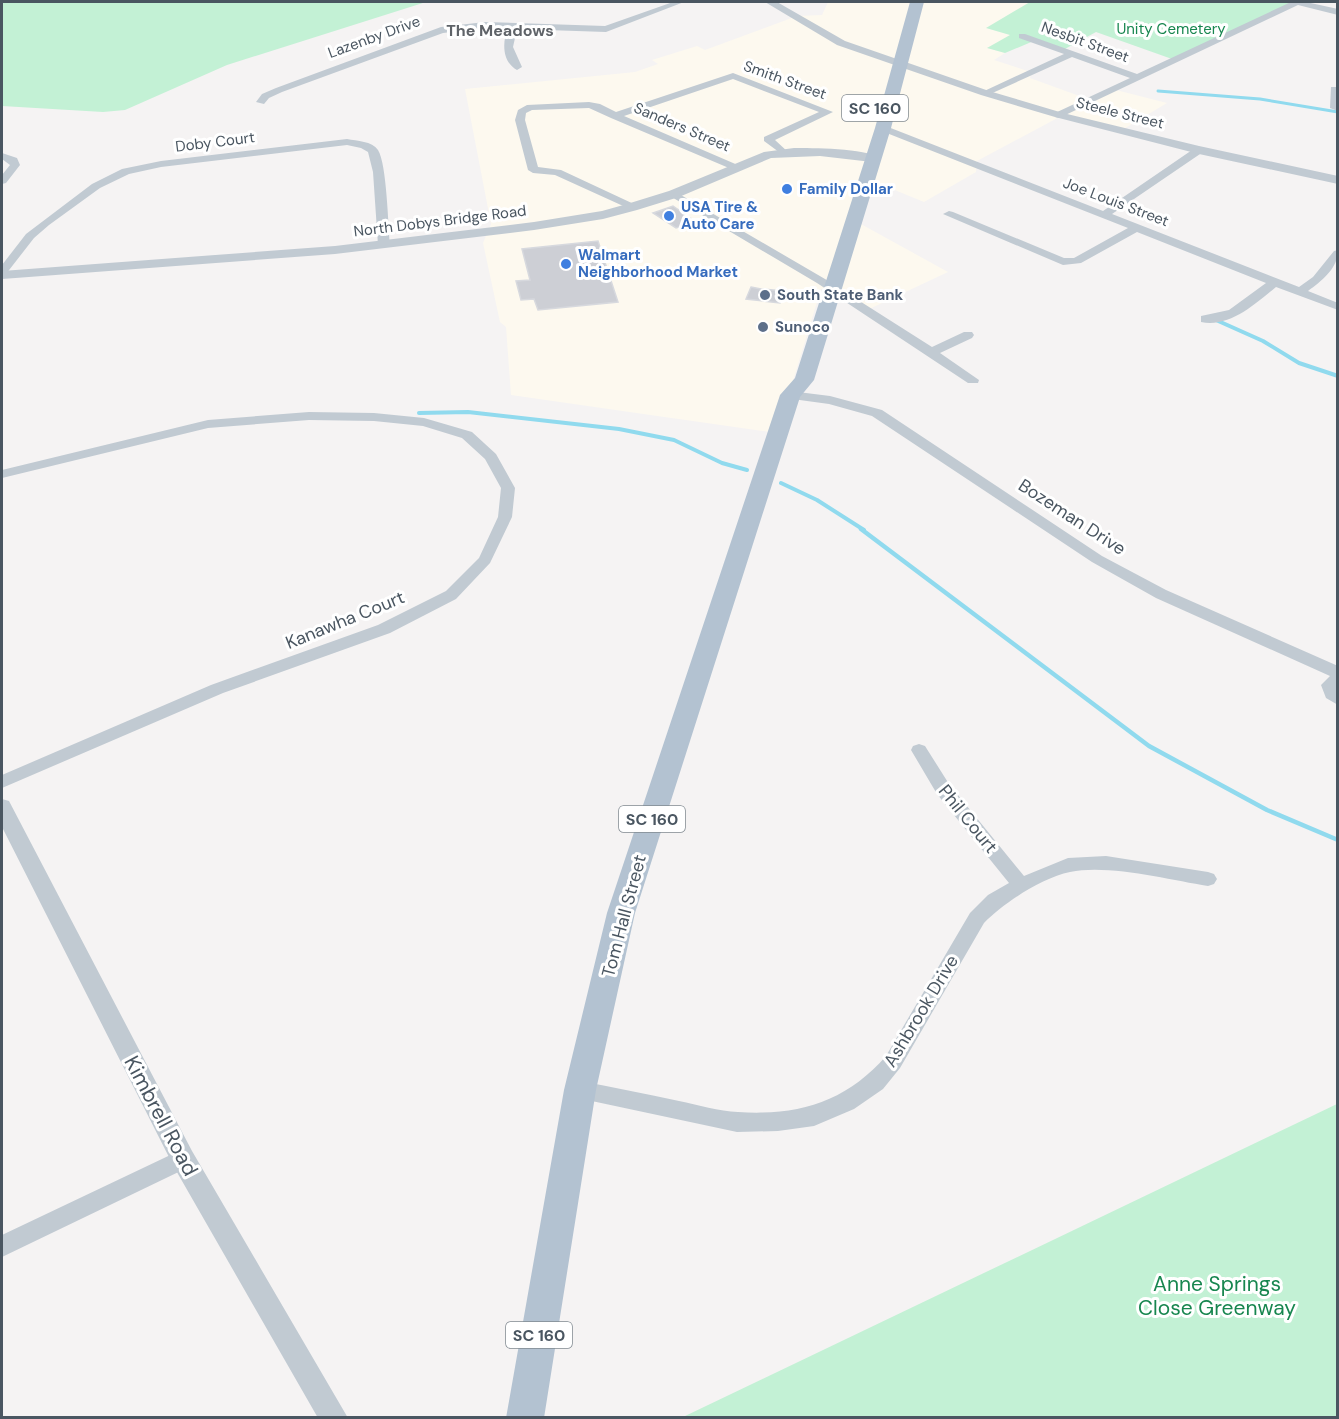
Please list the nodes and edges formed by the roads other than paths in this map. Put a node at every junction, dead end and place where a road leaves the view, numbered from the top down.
1 (680, 2) edge
2 (770, 2) edge
3 (917, 2) edge
4 (1297, 2) edge
5 (1338, 12) edge
6 (513, 26) junction
7 (1022, 36) dead end
8 (1072, 54) junction
9 (899, 65) junction
10 (516, 67) dead end
11 (1136, 77) junction
12 (1334, 89) dead end
13 (986, 93) junction
14 (261, 102) dead end
15 (1338, 108) edge
16 (1059, 115) junction
17 (615, 116) junction
18 (883, 128) junction
19 (1198, 150) junction
20 (783, 152) junction
21 (2, 156) edge
22 (865, 157) junction
23 (736, 168) junction
24 (1338, 180) edge
25 (2, 181) edge
26 (674, 194) junction
27 (632, 207) junction
28 (949, 214) dead end
29 (1105, 214) junction
30 (1138, 227) junction
31 (384, 245) junction
32 (1338, 253) edge
33 (2, 274) edge
34 (1275, 282) junction
35 (827, 285) junction
36 (1300, 292) junction
37 (1338, 307) edge
38 (1204, 319) dead end
39 (968, 335) dead end
40 (930, 353) junction
41 (973, 380) dead end
42 (790, 395) junction
43 (2, 474) edge
44 (1338, 673) edge
45 (1338, 678) edge
46 (1338, 699) edge
47 (919, 750) dead end
48 (2, 782) edge
49 (2, 807) edge
50 (1208, 879) dead end
51 (1021, 885) junction
52 (580, 1090) junction
53 (183, 1159) junction
54 (2, 1246) edge
55 (334, 1418) edge
56 (525, 1418) edge

1 - 6 street, Lazenby Drive
2 - 9 street, Steele Street
3 - 9 main road, Tom Hall Street / SC 160
4 - 5 street
4 - 11 street
6 - 10 street
6 - 14 street, Lazenby Drive
7 - 8 street, Nesbit Street
8 - 11 street, Nesbit Street
8 - 13 street
9 - 13 street, Steele Street
9 - 18 main road, Tom Hall Street / SC 160
9 - 22 main road, Tom Hall Street / SC 160
11 - 16 street
12 - 15 street
13 - 16 street, Steele Street
16 - 19 street, Steele Street
17 - 20 street, Smith Street
17 - 23 street, Sanders Street
17 - 27 street, Sanders Street
18 - 22 main road, Tom Hall Street / SC 160
18 - 29 street, Joe Louis Street
19 - 24 street, Steele Street
19 - 29 street
20 - 22 street, North Dobys Bridge Road
20 - 23 street, North Dobys Bridge Road
21 - 25 street
22 - 35 main road, Tom Hall Street / SC 160
23 - 26 street, North Dobys Bridge Road
26 - 27 street, North Dobys Bridge Road
26 - 35 street
27 - 31 street, North Dobys Bridge Road
28 - 30 street
29 - 30 street, Joe Louis Street
30 - 34 street, Joe Louis Street
31 - 33 street, North Dobys Bridge Road
31 - 33 street, Doby Court
32 - 36 street
34 - 36 street, Joe Louis Street
34 - 38 street
35 - 40 street
35 - 42 main road, Tom Hall Street / SC 160
36 - 37 street, Joe Louis Street
39 - 40 street
40 - 41 street
42 - 44 street, Bozeman Drive
42 - 52 main road, Tom Hall Street / SC 160
43 - 48 street, Kanawha Court
45 - 46 street
47 - 51 street, Phil Court
49 - 53 street, Kimbrell Road
50 - 51 street, Ashbrook Drive
51 - 52 street, Ashbrook Drive
52 - 56 main road, Tom Hall Street / SC 160
53 - 54 street
53 - 55 street, Kimbrell Road

